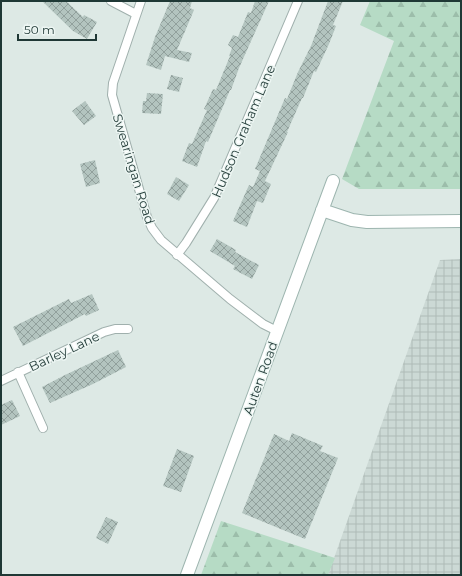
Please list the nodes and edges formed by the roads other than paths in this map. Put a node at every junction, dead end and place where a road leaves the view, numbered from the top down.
1 (111, 1) edge
2 (141, 1) edge
3 (298, 1) edge
4 (136, 14) junction
5 (333, 181) dead end
6 (322, 210) junction
7 (461, 221) edge
8 (177, 255) junction
9 (128, 329) dead end
10 (277, 331) junction
11 (18, 372) junction
12 (1, 381) edge
13 (43, 428) dead end
14 (187, 575) edge

1 - 4 street
2 - 4 street, Swearingan Road
3 - 8 street, Hudson Graham Lane
4 - 8 street, Swearingan Road
5 - 6 street, Auten Road
6 - 7 street
6 - 10 street, Auten Road
8 - 10 street, Swearingan Road
9 - 11 street, Barley Lane
10 - 14 street, Auten Road
11 - 12 street, Barley Lane
11 - 13 street

